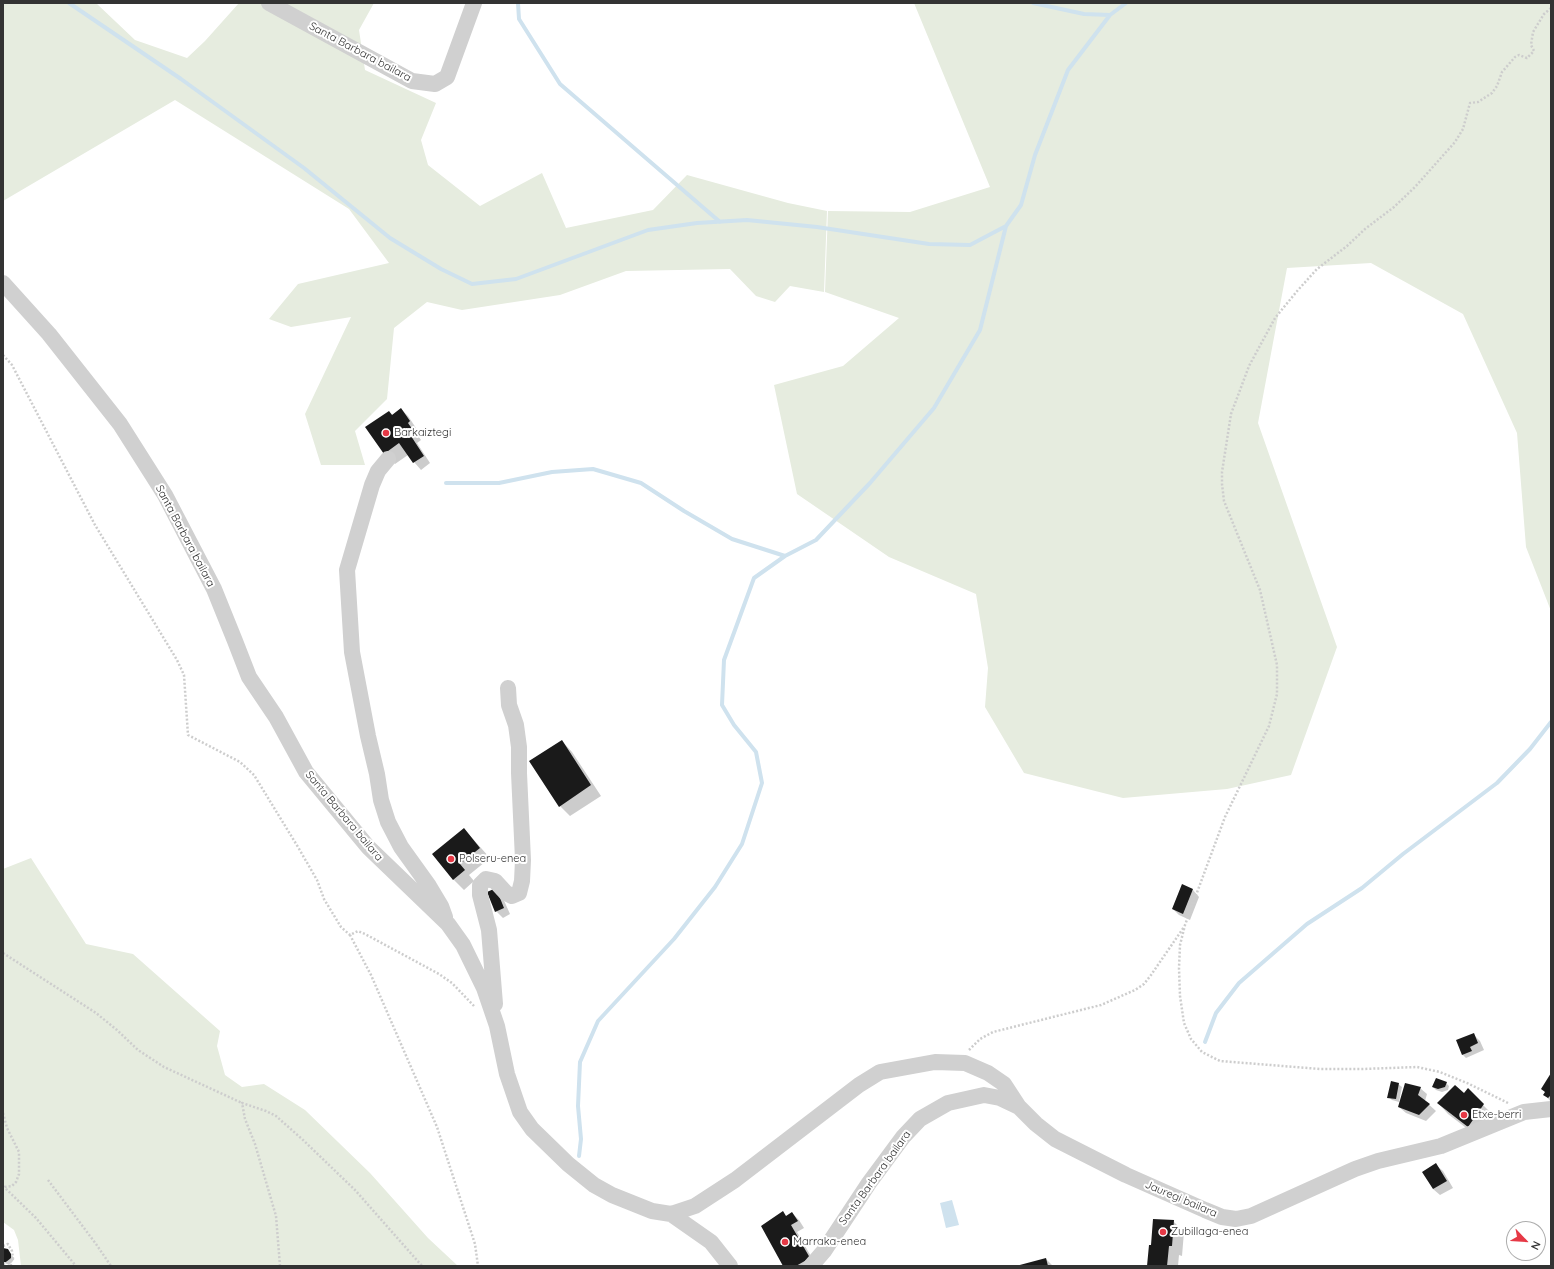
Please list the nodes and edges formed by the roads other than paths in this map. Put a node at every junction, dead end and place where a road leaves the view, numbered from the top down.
1 (269, 3) edge
2 (474, 3) edge
3 (3, 283) edge
4 (388, 459) dead end
5 (508, 688) dead end
6 (448, 924) junction
7 (497, 1026) junction
8 (859, 1085) joint
9 (1019, 1107) junction
10 (1551, 1109) edge
11 (672, 1214) junction
12 (730, 1266) edge
13 (811, 1266) edge

1 - 2 street, Santa Barbara bailara
3 - 6 street, Santa Barbara bailara
4 - 6 street
5 - 7 street
6 - 7 street, Santa Barbara bailara
7 - 11 street, Santa Barbara bailara
8 - 9 street, Jauregi bailara
8 - 11 street, Santa Barbara bailara
9 - 10 street, Jauregi bailara
9 - 13 street, Santa Barbara bailara
11 - 12 street, Santa Barbara bailara

